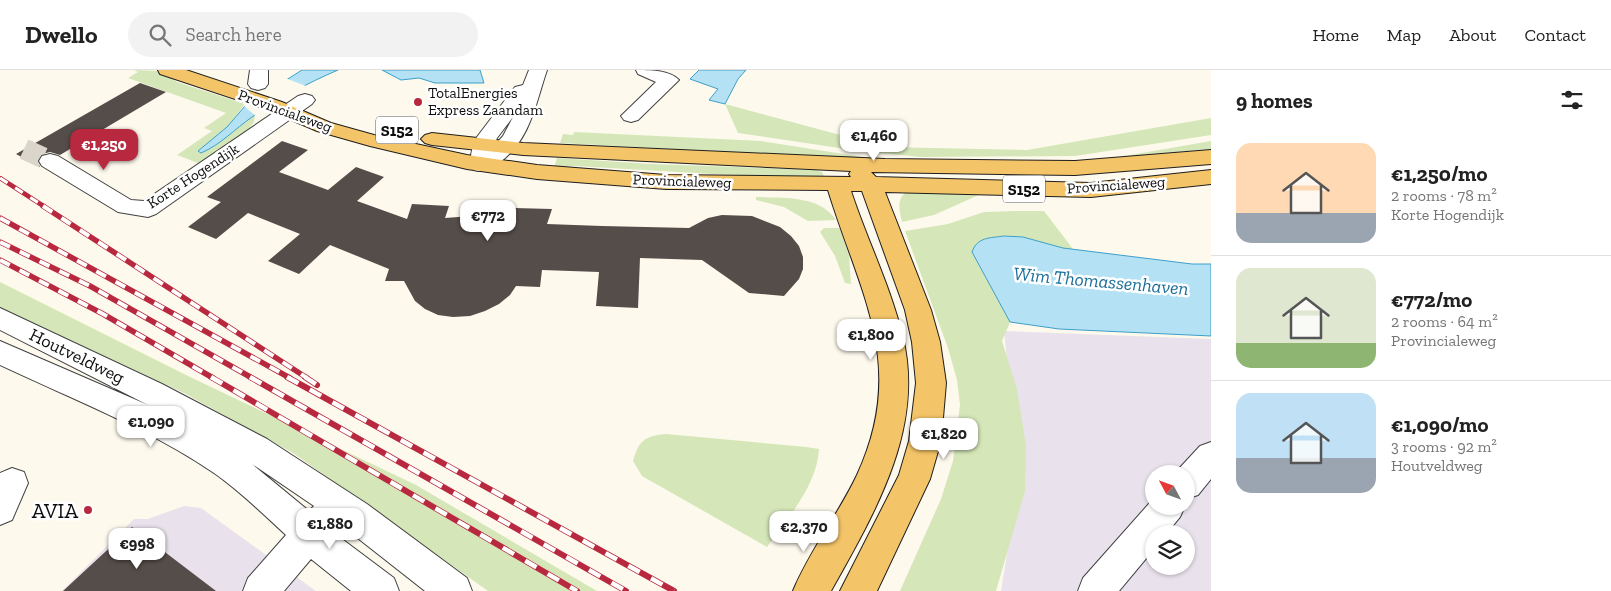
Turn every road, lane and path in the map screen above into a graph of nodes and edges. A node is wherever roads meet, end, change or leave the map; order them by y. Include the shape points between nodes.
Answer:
1 (167, 70) edge
2 (222, 70) edge
3 (659, 72) edge
4 (535, 77) edge
5 (275, 94) edge
6 (631, 116) dead end
7 (505, 148) junction
8 (483, 155) junction
9 (1211, 157) edge
10 (50, 161) tunnel mouth
11 (853, 178) junction
12 (1211, 178) edge
13 (0, 318) edge
14 (0, 352) edge
15 (1211, 456) edge
16 (1195, 474) edge
17 (338, 504) junction
18 (1160, 515) edge
19 (310, 535) junction
20 (866, 576) edge
21 (261, 591) edge
22 (381, 591) edge
23 (454, 591) edge
24 (811, 591) edge
25 (1096, 591) edge

1 - 5 main road, Provincialeweg / S152
2 - 5 main road, Provincialeweg / S152
3 - 6 street via 669,80
4 - 7 street via 527,108
4 - 8 street via 519,94
5 - 8 main road, Provincialeweg / S152 via 324,127 436,156
5 - 10 street, Korte Hogendijk via 148,209 126,207
7 - 8 street
7 - 11 main road, Provincialeweg / S152
8 - 11 main road, Provincialeweg / S152 via 536,172 666,182
9 - 11 main road, Provincialeweg / S152 via 1085,168
11 - 12 main road, Provincialeweg / S152 via 1091,190
11 - 20 main road via 918,310 931,383 925,441 914,479
11 - 24 main road via 850,224 884,318 893,361 893,409 870,479
13 - 17 street, Houtveldweg via 247,444
14 - 19 street, Houtveldweg via 184,438 233,469
15 - 16 street
17 - 19 street
17 - 23 street, Houtveldweg
18 - 25 street
19 - 21 street
19 - 22 street, Houtveldweg

